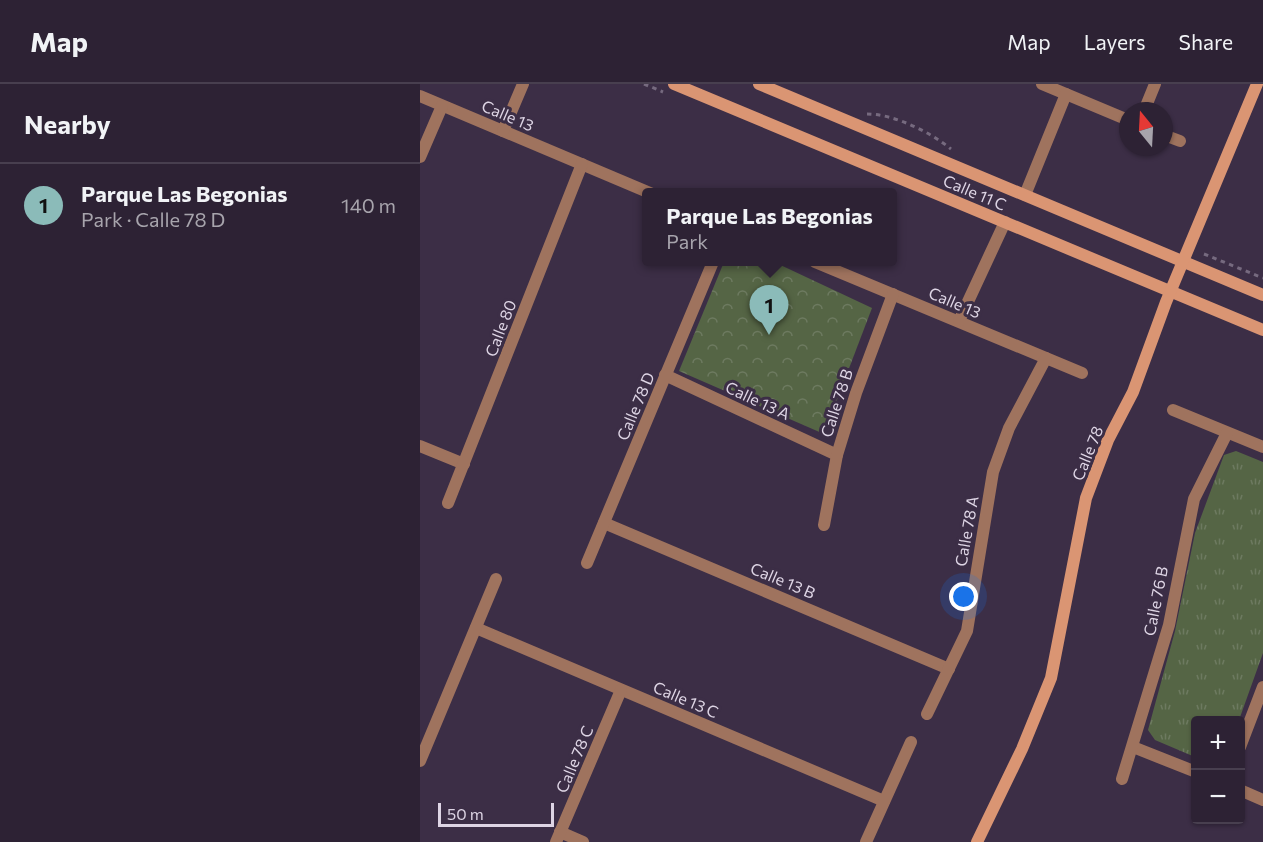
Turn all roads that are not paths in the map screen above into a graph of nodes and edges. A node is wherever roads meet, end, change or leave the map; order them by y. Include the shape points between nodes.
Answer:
1 (523, 84) edge
2 (674, 84) edge
3 (759, 84) edge
4 (1042, 84) edge
5 (1155, 84) edge
6 (1257, 84) edge
7 (1066, 94) junction
8 (420, 96) edge
9 (1148, 102) edge
10 (442, 106) junction
11 (1119, 116) edge
12 (503, 131) junction
13 (1173, 138) edge
14 (1180, 141) dead end
15 (420, 157) edge
16 (582, 164) junction
17 (642, 189) edge
18 (1025, 195) junction
19 (1005, 222) junction
20 (1183, 262) junction
21 (711, 266) edge
22 (827, 266) edge
23 (1170, 291) junction
24 (893, 294) junction
25 (1263, 295) edge
26 (959, 321) junction
27 (1263, 330) edge
28 (1046, 358) junction
29 (1082, 373) dead end
30 (665, 375) junction
31 (1173, 410) dead end
32 (1227, 432) junction
33 (420, 446) edge
34 (1263, 447) edge
35 (837, 455) junction
36 (464, 464) junction
37 (448, 503) dead end
38 (604, 522) junction
39 (824, 525) dead end
40 (587, 563) dead end
41 (496, 579) dead end
42 (476, 628) junction
43 (949, 669) junction
44 (1263, 687) edge
45 (621, 690) junction
46 (927, 714) dead end
47 (1245, 734) edge
48 (910, 742) dead end
49 (1133, 747) junction
50 (420, 761) edge
51 (1191, 770) edge
52 (1122, 779) dead end
53 (1245, 792) edge
54 (1263, 800) edge
55 (884, 801) junction
56 (558, 837) edge
57 (584, 842) edge
58 (866, 842) edge
59 (977, 842) edge

1 - 12 street
2 - 19 main road, Calle 11 C
3 - 18 main road, Calle 11 C
4 - 7 street
5 - 9 street
6 - 20 main road, Calle 78
7 - 11 street
7 - 18 street
8 - 10 street, Calle 13
10 - 12 street, Calle 13
10 - 15 street
12 - 16 street, Calle 13
13 - 14 street
16 - 17 street, Calle 13
16 - 36 street, Calle 80
18 - 20 main road, Calle 11 C
19 - 23 main road, Calle 11 C
19 - 26 street
20 - 23 main road, Calle 78
20 - 25 main road, Calle 11 C
21 - 30 street, Calle 78 D
22 - 24 street, Calle 13
23 - 27 main road, Calle 11 C
23 - 59 main road, Calle 78 via 1086,498 1051,678
24 - 26 street, Calle 13
24 - 35 street, Calle 78 B
26 - 28 street, Calle 13
28 - 29 street, Calle 13
28 - 43 street, Calle 78 A via 1009,428 993,472 967,631
30 - 35 street, Calle 13 A
30 - 38 street, Calle 78 D
31 - 32 street
32 - 34 street
32 - 49 street, Calle 76 B via 1194,499 1168,625
33 - 36 street
35 - 39 street, Calle 78 B
36 - 37 street, Calle 80
38 - 40 street, Calle 78 D
38 - 43 street, Calle 13 B
41 - 42 street
42 - 45 street, Calle 13 C
42 - 50 street
43 - 46 street, Calle 78 A
44 - 47 street
45 - 55 street, Calle 13 C
45 - 56 street, Calle 78 C
48 - 55 street
49 - 51 street
49 - 52 street, Calle 76 B
53 - 54 street
55 - 58 street
56 - 57 street

